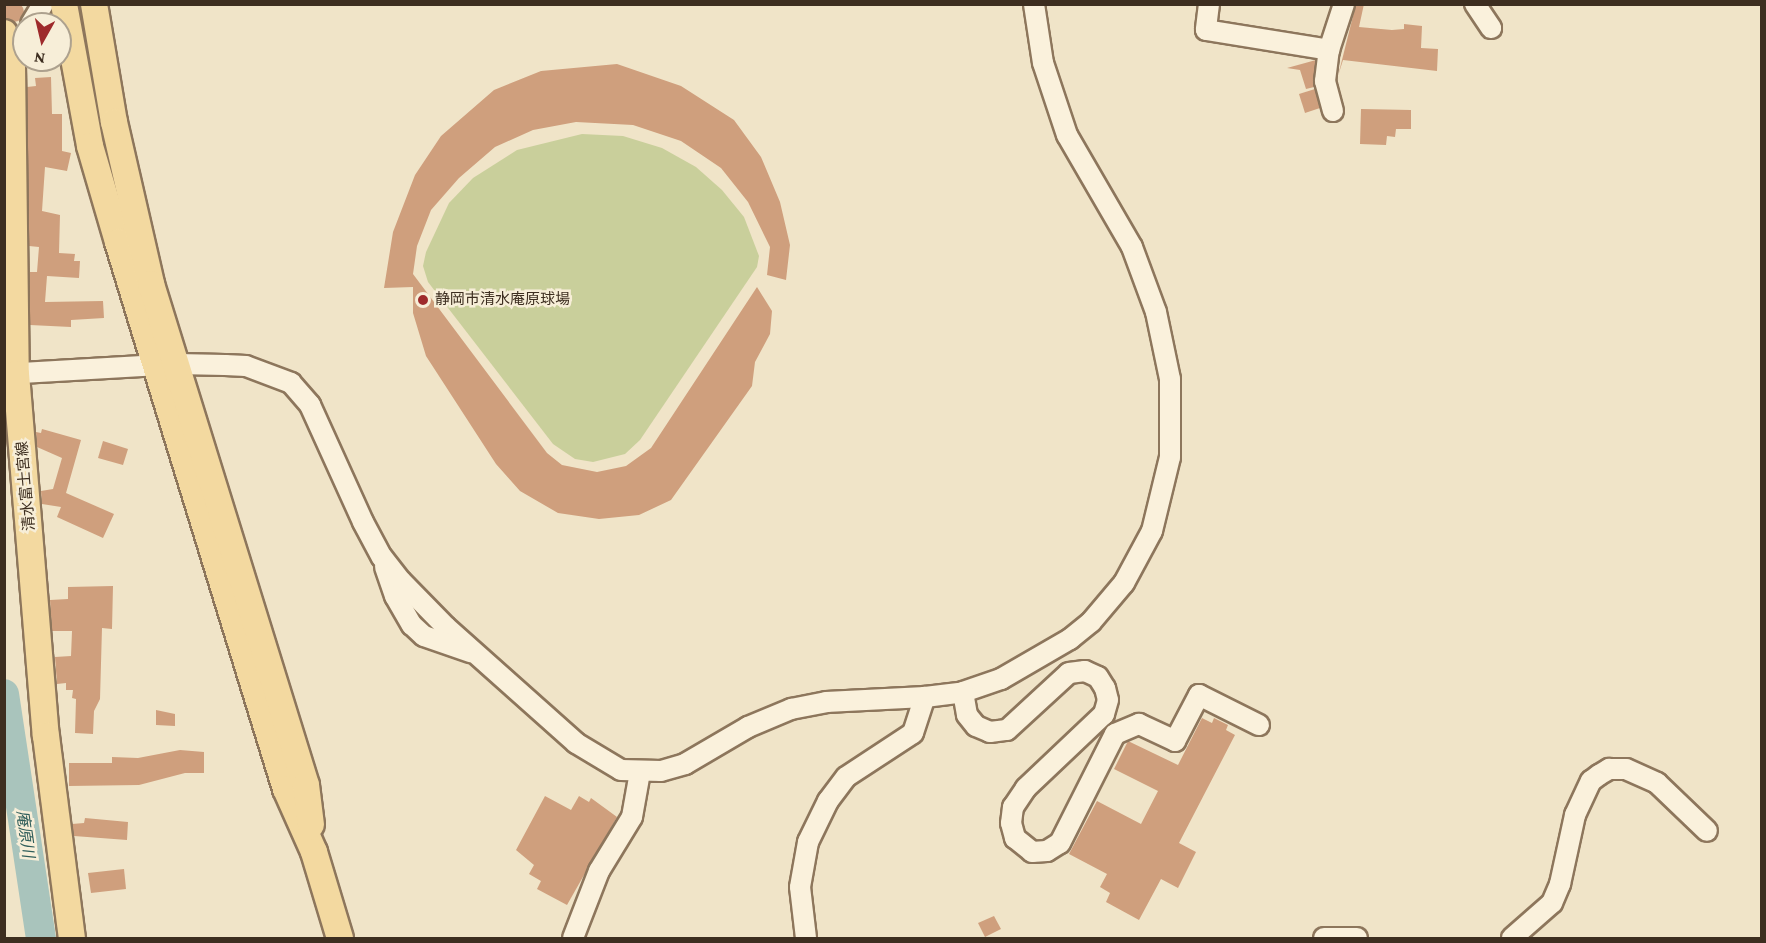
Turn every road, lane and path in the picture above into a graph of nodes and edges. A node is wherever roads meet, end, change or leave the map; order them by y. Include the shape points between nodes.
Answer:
1 (64, 4) edge
2 (94, 4) edge
3 (1034, 4) edge
4 (1209, 4) edge
5 (1344, 4) edge
6 (1475, 4) edge
7 (1491, 28) dead end
8 (1329, 50) junction
9 (13, 72) edge
10 (1334, 111) dead end
11 (166, 364) junction
12 (10, 374) edge
13 (963, 692) junction
14 (925, 697) junction
15 (1259, 725) dead end
16 (640, 772) junction
17 (1707, 831) dead end
18 (72, 939) edge
19 (340, 939) edge
20 (573, 939) edge
21 (806, 939) edge
22 (1324, 939) edge
23 (1357, 939) edge
24 (1512, 939) edge

1 - 11 main road via 90,146
2 - 11 main road
3 - 13 street via 1043,63 1067,135 1132,248 1156,312 1170,379 1170,457 1152,531 1137,563 1108,604 1049,654 1001,679
4 - 8 street via 1206,30
5 - 8 street
6 - 7 street
8 - 10 street via 1325,81
9 - 12 main road, 清水富士宮線
11 - 12 street
11 - 16 street via 246,366 291,383 310,405 349,495 382,557 417,599 598,759 621,770
11 - 19 main road via 306,785 314,852
12 - 18 main road, 清水富士宮線 via 46,736
13 - 14 street
13 - 15 street via 967,715 976,726 990,732 1007,730 1069,673 1085,671 1098,677 1105,688 1108,700 1104,714 1026,788 1013,807 1011,823 1015,838 1032,852 1047,851 1060,843 1115,734 1139,724 1175,741 1199,695
14 - 16 street via 826,702 791,708 748,727 685,764
14 - 21 street via 913,734 846,777 828,801 808,842 800,888
16 - 20 street via 632,817 599,871
17 - 24 street via 1657,783 1626,769 1599,775 1591,781 1575,815 1552,903
22 - 23 street

